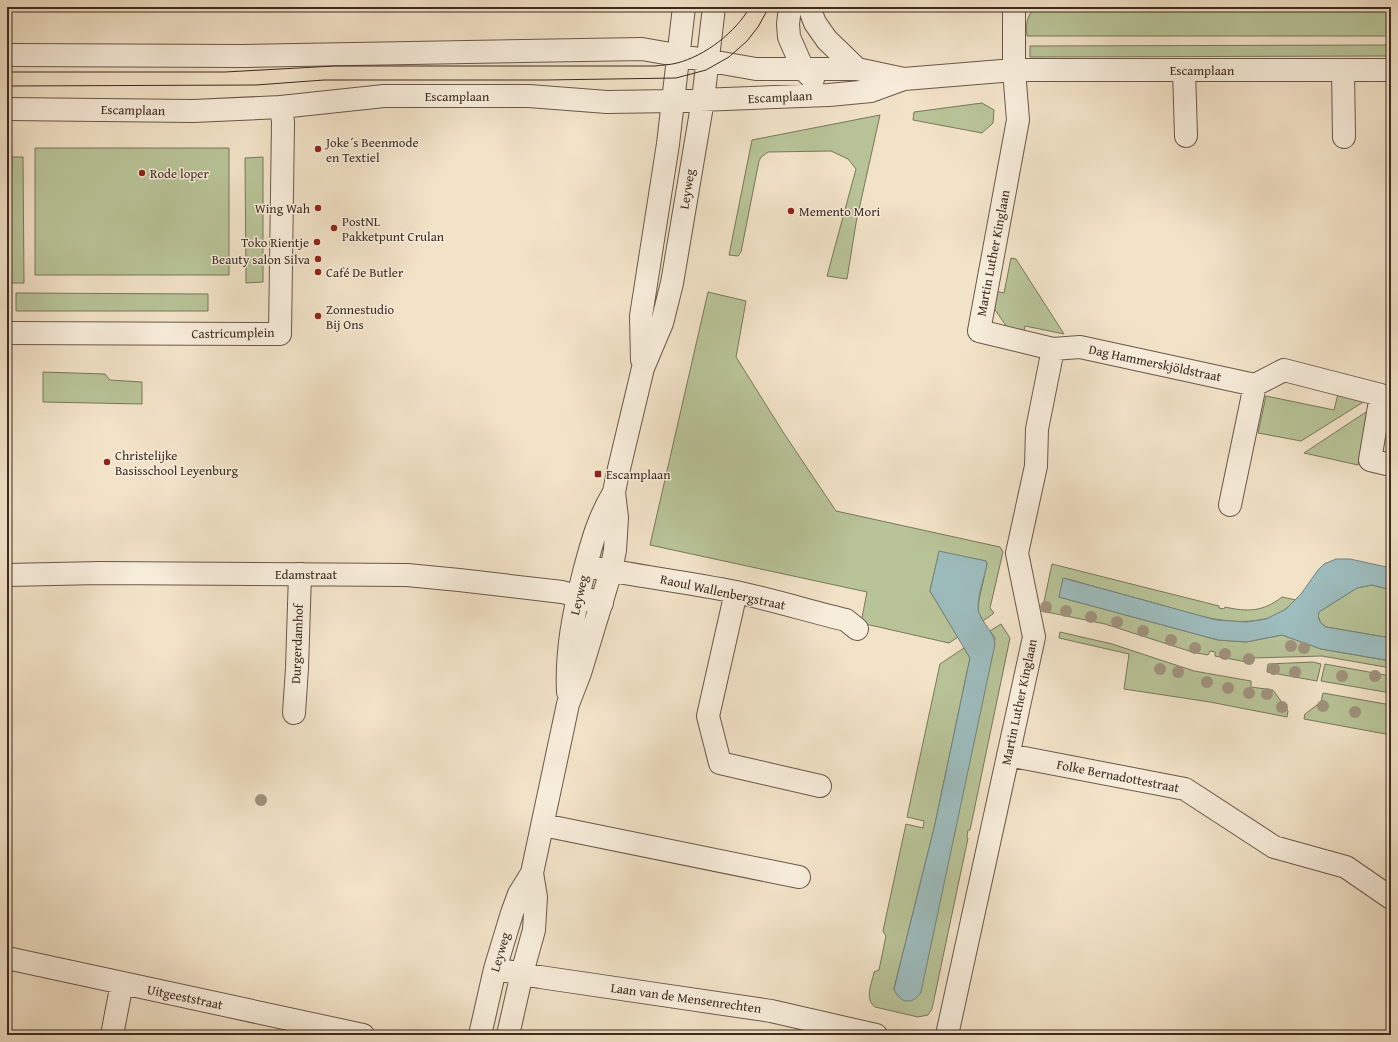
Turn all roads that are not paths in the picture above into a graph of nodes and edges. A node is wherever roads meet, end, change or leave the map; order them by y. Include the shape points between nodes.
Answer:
1 (684, 7) edge
2 (714, 7) edge
3 (790, 7) edge
4 (809, 7) edge
5 (1014, 7) edge
6 (7, 55) edge
7 (678, 55) junction
8 (707, 61) junction
9 (802, 69) junction
10 (857, 69) junction
11 (1184, 70) junction
12 (1343, 70) junction
13 (1391, 70) edge
14 (1019, 71) junction
15 (904, 79) junction
16 (829, 94) junction
17 (703, 100) junction
18 (674, 101) junction
19 (281, 107) junction
20 (7, 109) edge
21 (1186, 136) dead end
22 (1344, 137) dead end
23 (7, 333) edge
24 (1053, 349) junction
25 (643, 368) junction
26 (1255, 385) junction
27 (1386, 392) edge
28 (1391, 465) edge
29 (614, 492) junction
30 (1230, 505) dead end
31 (586, 566) junction
32 (611, 571) junction
33 (300, 574) junction
34 (7, 576) edge
35 (736, 592) junction
36 (578, 595) junction
37 (602, 602) junction
38 (857, 629) dead end
39 (568, 704) junction
40 (294, 713) dead end
41 (1008, 755) junction
42 (820, 786) dead end
43 (543, 825) junction
44 (532, 873) junction
45 (800, 877) dead end
46 (1391, 898) edge
47 (7, 958) edge
48 (495, 969) junction
49 (522, 973) junction
50 (122, 983) junction
51 (112, 1035) edge
52 (363, 1035) edge
53 (480, 1035) edge
54 (508, 1035) edge
55 (876, 1035) edge
56 (947, 1035) edge

1 - 7 street, Leyweg
2 - 8 street, Leyweg
3 - 9 street via 789,37
4 - 10 street via 815,23 827,40
5 - 14 street
6 - 7 street, Escamplaan via 244,56 642,49
7 - 8 street, Escamplaan
7 - 18 street, Leyweg
8 - 9 street, Escamplaan via 756,69
8 - 17 street, Leyweg
9 - 10 street, Escamplaan
9 - 16 street
10 - 15 street, Escamplaan
11 - 12 street, Escamplaan
11 - 14 street, Escamplaan
11 - 21 street
12 - 13 street, Escamplaan
12 - 22 street
14 - 15 street, Escamplaan
14 - 24 street, Martin Luther Kinglaan via 1018,120 979,332
15 - 16 street, Escamplaan via 871,91
16 - 17 street, Escamplaan
17 - 18 street, Escamplaan
17 - 25 street, Leyweg via 672,283 662,323
18 - 19 street, Escamplaan via 607,102 529,96 384,96
18 - 25 street, Leyweg via 641,316
19 - 20 street, Escamplaan via 193,111
19 - 23 street, Castricumplein via 283,122 280,334
24 - 26 street, Dag Hammerskjöldstraat via 1080,347
24 - 41 street, Martin Luther Kinglaan via 1036,429 1036,466 1017,553 1034,637
25 - 29 street, Leyweg
26 - 27 street via 1284,370
26 - 30 street
27 - 28 street via 1370,460
29 - 31 street, Leyweg via 597,527
29 - 32 street, Leyweg via 617,518
31 - 32 street, Raoul Wallenbergstraat
31 - 36 street, Leyweg
32 - 35 street, Raoul Wallenbergstraat
32 - 37 street, Leyweg
33 - 34 street, Edamstraat via 100,573
33 - 36 street, Edamstraat via 407,575
33 - 40 street, Durgerdamhof
35 - 38 street, Raoul Wallenbergstraat via 846,620
35 - 42 street via 708,716 720,763
36 - 37 street, Edamstraat
36 - 39 street, Leyweg via 568,648
37 - 39 street, Leyweg
39 - 43 street, Leyweg
41 - 46 street, Folke Bernadottestraat via 1185,789 1274,847 1346,867
41 - 56 street, Martin Luther Kinglaan
43 - 44 street, Leyweg
43 - 45 street
44 - 48 street, Leyweg via 519,894
44 - 49 street, Leyweg via 536,897 534,930
47 - 50 street, Uitgeeststraat
48 - 49 street, Laan van de Mensenrechten
48 - 53 street, Leyweg
49 - 54 street, Leyweg
49 - 55 street, Laan van de Mensenrechten via 771,1011
50 - 51 street
50 - 52 street, Uitgeeststraat

